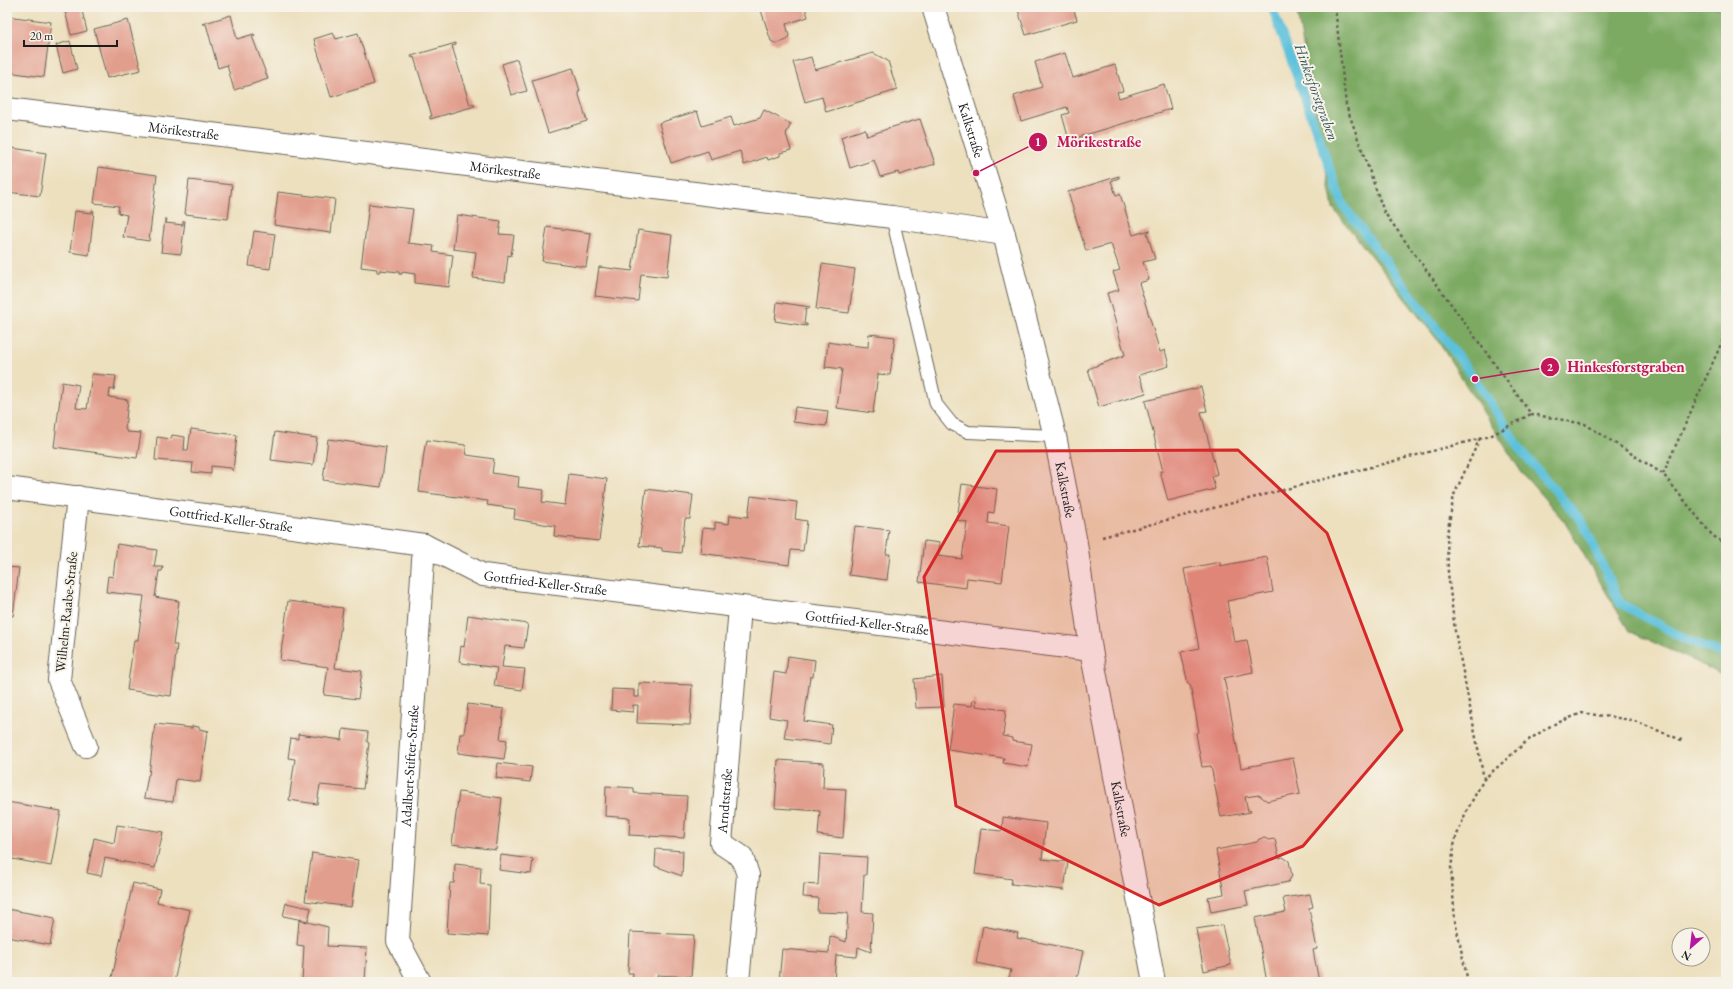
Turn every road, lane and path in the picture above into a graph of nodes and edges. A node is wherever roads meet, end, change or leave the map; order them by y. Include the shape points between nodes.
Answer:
1 (933, 7) edge
2 (1335, 7) edge
3 (7, 109) edge
4 (892, 217) junction
5 (1004, 234) junction
6 (1726, 333) edge
7 (1531, 414) junction
8 (1055, 436) junction
9 (1480, 437) junction
10 (1663, 474) junction
11 (7, 488) edge
12 (78, 497) junction
13 (1076, 543) junction
14 (424, 545) junction
15 (1726, 545) edge
16 (740, 607) junction
17 (1091, 650) junction
18 (1684, 741) dead end
19 (86, 746) dead end
20 (1484, 779) junction
21 (420, 982) edge
22 (738, 982) edge
23 (1154, 982) edge
24 (1468, 982) edge

1 - 5 street, Kalkstraße
2 - 7 path via 1346,105 1384,212
3 - 4 street, Mörikestraße
4 - 5 street, Mörikestraße
4 - 8 lane via 936,404 952,424 968,432
5 - 8 street, Kalkstraße
6 - 10 path
7 - 9 path via 1490,436
7 - 10 path via 1585,424
8 - 13 street, Kalkstraße
9 - 13 path
9 - 20 path via 1454,495 1447,534 1448,573 1455,631
10 - 15 path via 1712,535
11 - 12 street, Gottfried-Keller-Straße
12 - 14 street, Gottfried-Keller-Straße
12 - 19 street, Wilhelm-Raabe-Straße via 59,680
13 - 17 street, Kalkstraße
14 - 16 street, Gottfried-Keller-Straße via 483,576
14 - 21 street, Adalbert-Stifter-Straße via 398,941
16 - 17 street, Gottfried-Keller-Straße
16 - 22 street, Arndtstraße via 721,843 742,857 748,875
17 - 23 street, Kalkstraße
18 - 20 path via 1632,720 1582,712 1552,725 1527,741
20 - 24 path via 1466,812 1455,840 1451,868 1455,921

